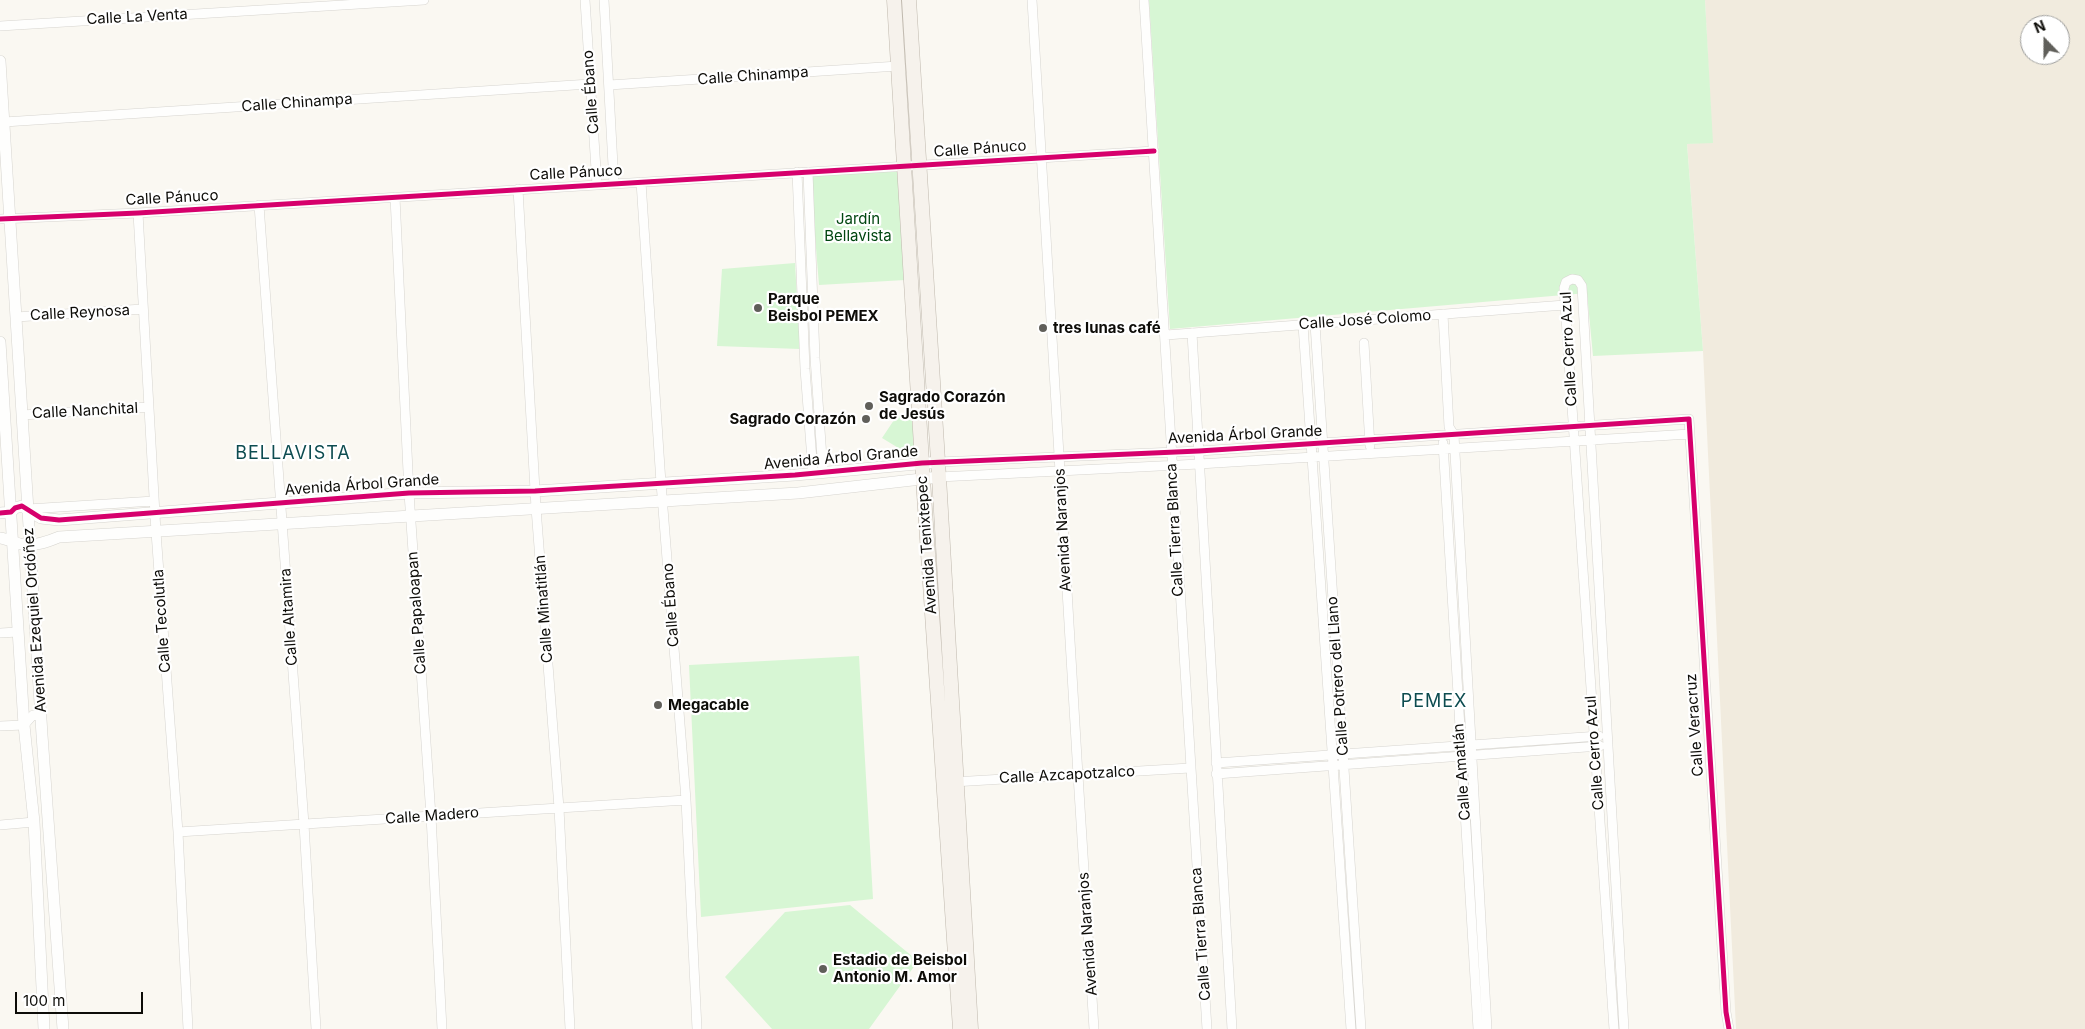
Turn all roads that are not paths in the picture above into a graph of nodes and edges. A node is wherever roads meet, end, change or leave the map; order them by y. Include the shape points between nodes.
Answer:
1 (424, 0) edge
2 (585, 0) edge
3 (604, 0) edge
4 (894, 0) edge
5 (909, 0) edge
6 (1032, 0) edge
7 (1144, 0) edge
8 (0, 26) edge
9 (0, 61) edge
10 (898, 66) junction
11 (590, 84) junction
12 (609, 85) junction
13 (4, 122) junction
14 (1154, 150) junction
15 (1042, 157) junction
16 (919, 165) junction
17 (904, 166) junction
18 (797, 172) junction
19 (808, 172) junction
20 (641, 182) junction
21 (614, 184) junction
22 (597, 185) junction
23 (518, 190) junction
24 (395, 197) junction
25 (259, 205) junction
26 (138, 212) junction
27 (5, 219) edge
28 (1565, 304) junction
29 (143, 309) junction
30 (1443, 314) junction
31 (16, 317) junction
32 (1315, 324) junction
33 (1303, 325) junction
34 (1192, 333) junction
35 (1166, 335) junction
36 (0, 342) edge
37 (1364, 343) dead end
38 (1586, 370) junction
39 (1570, 371) junction
40 (1319, 386) junction
41 (1307, 387) junction
42 (1587, 391) junction
43 (1571, 392) junction
44 (149, 407) junction
45 (22, 415) junction
46 (2, 416) edge
47 (1689, 419) joint
48 (1590, 426) junction
49 (1449, 427) junction
50 (1573, 427) junction
51 (1690, 434) junction
52 (1454, 435) junction
53 (1444, 436) junction
54 (1370, 440) junction
55 (1590, 440) junction
56 (1574, 441) junction
57 (1323, 443) junction
58 (1311, 444) junction
59 (1443, 448) junction
60 (1454, 448) junction
61 (1199, 451) junction
62 (1171, 452) junction
63 (1371, 454) junction
64 (1059, 457) junction
65 (1312, 457) junction
66 (1324, 457) junction
67 (938, 462) junction
68 (922, 463) junction
69 (1199, 464) junction
70 (1171, 466) junction
71 (1060, 471) junction
72 (818, 473) junction
73 (940, 477) junction
74 (923, 479) junction
75 (661, 483) junction
76 (535, 491) junction
77 (409, 493) junction
78 (662, 500) junction
79 (281, 503) junction
80 (154, 507) junction
81 (536, 508) junction
82 (28, 509) junction
83 (5, 512) edge
84 (410, 515) junction
85 (282, 525) junction
86 (156, 532) junction
87 (0, 538) edge
88 (12, 541) junction
89 (30, 544) junction
90 (1599, 591) junction
91 (1585, 592) junction
92 (948, 626) junction
93 (933, 627) junction
94 (18, 632) junction
95 (0, 633) edge
96 (41, 716) junction
97 (24, 725) junction
98 (0, 726) edge
99 (42, 736) junction
100 (1594, 736) junction
101 (1607, 736) junction
102 (1465, 745) junction
103 (1608, 746) junction
104 (1595, 747) junction
105 (1332, 754) junction
106 (1343, 754) junction
107 (1466, 756) junction
108 (1216, 763) junction
109 (1344, 765) junction
110 (1333, 766) junction
111 (1190, 768) junction
112 (1216, 774) junction
113 (1078, 775) junction
114 (950, 782) junction
115 (686, 800) junction
116 (559, 808) junction
117 (430, 816) junction
118 (34, 822) junction
119 (0, 824) edge
120 (304, 824) junction
121 (178, 832) junction
122 (1605, 894) junction
123 (1616, 894) junction
124 (959, 932) junction
125 (44, 1029) edge
126 (63, 1029) edge
127 (188, 1029) edge
128 (316, 1029) edge
129 (442, 1029) edge
130 (570, 1029) edge
131 (697, 1029) edge
132 (960, 1029) edge
133 (970, 1029) edge
134 (1094, 1029) edge
135 (1207, 1029) edge
136 (1232, 1029) edge
137 (1351, 1029) edge
138 (1361, 1029) edge
139 (1478, 1029) edge
140 (1487, 1029) edge
141 (1614, 1029) edge
142 (1624, 1029) edge
143 (1729, 1029) edge

1 - 8 street, Calle La Venta
2 - 11 street, Calle Ébano
3 - 12 street, Calle Ébano
4 - 10 main road, Avenida Tenixtepec
5 - 16 main road, Avenida Tenixtepec
6 - 15 street, Avenida Naranjos
7 - 14 street, Calle Tierra Blanca
9 - 13 street, Avenida Ezequiel Ordóñez
10 - 12 street, Calle Chinampa
10 - 17 main road, Avenida Tenixtepec
11 - 13 street, Calle Chinampa
11 - 22 street, Calle Ébano
12 - 21 street, Calle Ébano
13 - 27 street, Avenida Ezequiel Ordóñez
14 - 15 street, Calle Pánuco
14 - 35 street, Calle Tierra Blanca
15 - 16 street, Calle Pánuco
15 - 64 street, Avenida Naranjos
16 - 17 street, Calle Pánuco
16 - 67 main road, Avenida Tenixtepec
17 - 19 street, Calle Pánuco
17 - 68 main road, Avenida Tenixtepec
18 - 19 street, Calle Pánuco
18 - 20 street, Calle Pánuco
18 - 72 street via 805,369
19 - 72 street
20 - 21 street, Calle Pánuco
20 - 75 street, Calle Ébano
21 - 22 street, Calle Pánuco
22 - 23 street, Calle Pánuco
23 - 24 street, Calle Pánuco
23 - 76 street, Calle Minatitlán
24 - 25 street, Calle Pánuco
24 - 77 street, Calle Papaloapan
25 - 26 street, Calle Pánuco
25 - 79 street, Calle Altamira
26 - 27 street, Calle Pánuco
26 - 29 street, Calle Tecolutla
27 - 31 street, Avenida Ezequiel Ordóñez
28 - 30 street, Calle José Colomo
28 - 38 street, Calle Cerro Azul via 1566,282 1578,280 1582,286
28 - 39 street, Calle Cerro Azul
29 - 31 street, Calle Reynosa
29 - 44 street, Calle Tecolutla
30 - 32 street, Calle José Colomo
30 - 49 street
31 - 45 street, Avenida Ezequiel Ordóñez
32 - 33 street, Calle José Colomo
32 - 40 street, Calle Potrero del Llano
33 - 34 street, Calle José Colomo
33 - 41 street, Calle Potrero del Llano
34 - 35 street, Calle José Colomo
34 - 61 street
35 - 62 street, Calle Tierra Blanca
36 - 46 street, Avenida Ezequiel Ordóñez
37 - 54 street
38 - 39 street
38 - 42 street, Calle Cerro Azul
39 - 43 street, Calle Cerro Azul
40 - 41 street
40 - 57 street, Calle Potrero del Llano
41 - 58 street, Calle Potrero del Llano
42 - 43 street
42 - 48 street, Calle Cerro Azul
43 - 50 street, Calle Cerro Azul
44 - 45 street, Calle Nanchital
44 - 80 street, Calle Tecolutla
45 - 82 street, Avenida Ezequiel Ordóñez
46 - 83 street, Avenida Ezequiel Ordóñez
47 - 48 street, Avenida Árbol Grande
47 - 51 street, Calle Veracruz
48 - 50 street, Avenida Árbol Grande
48 - 55 street, Calle Cerro Azul
49 - 52 street
49 - 53 street, Calle Amatlán
50 - 52 street, Avenida Árbol Grande
50 - 56 street, Calle Cerro Azul
51 - 55 street, Avenida Árbol Grande
51 - 143 street, Calle Veracruz
52 - 53 street, Avenida Árbol Grande
52 - 60 street, Calle Amatlán
53 - 54 street, Avenida Árbol Grande
53 - 59 street, Calle Amatlán
54 - 57 street, Avenida Árbol Grande
54 - 63 street
55 - 56 street, Avenida Árbol Grande
55 - 90 street, Calle Cerro Azul
56 - 60 street, Avenida Árbol Grande
56 - 91 street, Calle Cerro Azul
57 - 58 street, Avenida Árbol Grande
57 - 66 street, Calle Potrero del Llano
58 - 61 street, Avenida Árbol Grande
58 - 65 street, Calle Potrero del Llano
59 - 60 street, Avenida Árbol Grande
59 - 63 street, Avenida Árbol Grande
59 - 102 street, Calle Amatlán
60 - 102 street, Calle Amatlán
61 - 62 street, Avenida Árbol Grande
61 - 69 street
62 - 64 street, Avenida Árbol Grande
62 - 70 street, Calle Tierra Blanca
63 - 66 street, Avenida Árbol Grande
64 - 67 street, Avenida Árbol Grande
64 - 71 street, Avenida Naranjos
65 - 66 street, Avenida Árbol Grande
65 - 69 street, Avenida Árbol Grande
65 - 105 street, Calle Potrero del Llano
66 - 106 street, Calle Potrero del Llano
67 - 68 street, Avenida Árbol Grande
67 - 73 main road, Avenida Tenixtepec
68 - 72 street, Avenida Árbol Grande
68 - 74 main road, Avenida Tenixtepec
69 - 70 street, Avenida Árbol Grande
69 - 108 street
70 - 71 street, Avenida Árbol Grande
70 - 111 street, Calle Tierra Blanca
71 - 73 street, Avenida Árbol Grande
71 - 113 street, Avenida Naranjos
72 - 75 street, Avenida Árbol Grande
73 - 74 street, Avenida Árbol Grande
73 - 92 main road, Avenida Tenixtepec
74 - 78 street, Avenida Árbol Grande via 797,493
74 - 93 main road, Avenida Tenixtepec
75 - 76 street, Avenida Árbol Grande
75 - 78 street, Calle Ébano
76 - 77 street, Avenida Árbol Grande
76 - 81 street, Calle Minatitlán
77 - 79 street, Avenida Árbol Grande
77 - 84 street, Calle Papaloapan
78 - 81 street, Avenida Árbol Grande
78 - 115 street, Calle Ébano
79 - 80 street, Avenida Árbol Grande
79 - 85 street, Calle Altamira
80 - 82 street, Avenida Árbol Grande via 50,520
80 - 86 street, Calle Tecolutla
81 - 84 street, Avenida Árbol Grande
81 - 116 street, Calle Minatitlán
82 - 83 street via 22,506
82 - 89 street, Avenida Ezequiel Ordóñez
83 - 88 street, Avenida Ezequiel Ordóñez
84 - 85 street, Avenida Árbol Grande
84 - 117 street, Calle Papaloapan
85 - 86 street, Avenida Árbol Grande
85 - 120 street, Calle Altamira
86 - 89 street, Avenida Árbol Grande via 59,536
86 - 121 street, Calle Tecolutla
87 - 88 street, Avenida Árbol Grande
88 - 89 street, Avenida Árbol Grande
88 - 94 street, Avenida Ezequiel Ordóñez
89 - 96 street, Avenida Ezequiel Ordóñez
90 - 91 street
90 - 101 street, Calle Cerro Azul
91 - 100 street, Calle Cerro Azul
92 - 93 main road
92 - 114 main road, Avenida Tenixtepec
93 - 114 main road, Avenida Tenixtepec
94 - 95 street
94 - 97 street, Avenida Ezequiel Ordóñez
96 - 97 street via 32,715
96 - 99 street, Avenida Ezequiel Ordóñez
97 - 98 street
97 - 99 street via 32,737
97 - 118 street, Avenida Ezequiel Ordóñez
99 - 126 street, Avenida Ezequiel Ordóñez
100 - 101 street
100 - 102 street
100 - 104 street, Calle Cerro Azul
101 - 103 street, Calle Cerro Azul
102 - 106 street
102 - 107 street, Calle Amatlán
103 - 104 street
103 - 123 street, Calle Cerro Azul
104 - 107 street
104 - 122 street, Calle Cerro Azul
105 - 106 street
105 - 108 street
105 - 110 street, Calle Potrero del Llano
106 - 109 street, Calle Potrero del Llano
107 - 109 street
107 - 139 street, Calle Amatlán
107 - 140 street, Calle Amatlán
108 - 112 street
109 - 110 street
109 - 138 street, Calle Potrero del Llano
110 - 112 street
110 - 137 street, Calle Potrero del Llano
111 - 113 street, Calle Azcapotzalco
111 - 135 street, Calle Tierra Blanca
112 - 136 street
113 - 114 street, Calle Azcapotzalco
113 - 134 street, Avenida Naranjos
114 - 124 main road, Avenida Tenixtepec
115 - 116 street, Calle Madero
115 - 131 street, Calle Ébano
116 - 117 street, Calle Madero
116 - 130 street, Calle Minatitlán
117 - 120 street, Calle Madero
117 - 129 street, Calle Papaloapan
118 - 119 street
118 - 125 street, Avenida Ezequiel Ordóñez
120 - 121 street, Calle Madero
120 - 128 street, Calle Altamira
121 - 127 street, Calle Tecolutla
122 - 123 street
122 - 141 street, Calle Cerro Azul
123 - 142 street, Calle Cerro Azul
124 - 132 main road, Avenida Tenixtepec
124 - 133 main road, Avenida Tenixtepec

